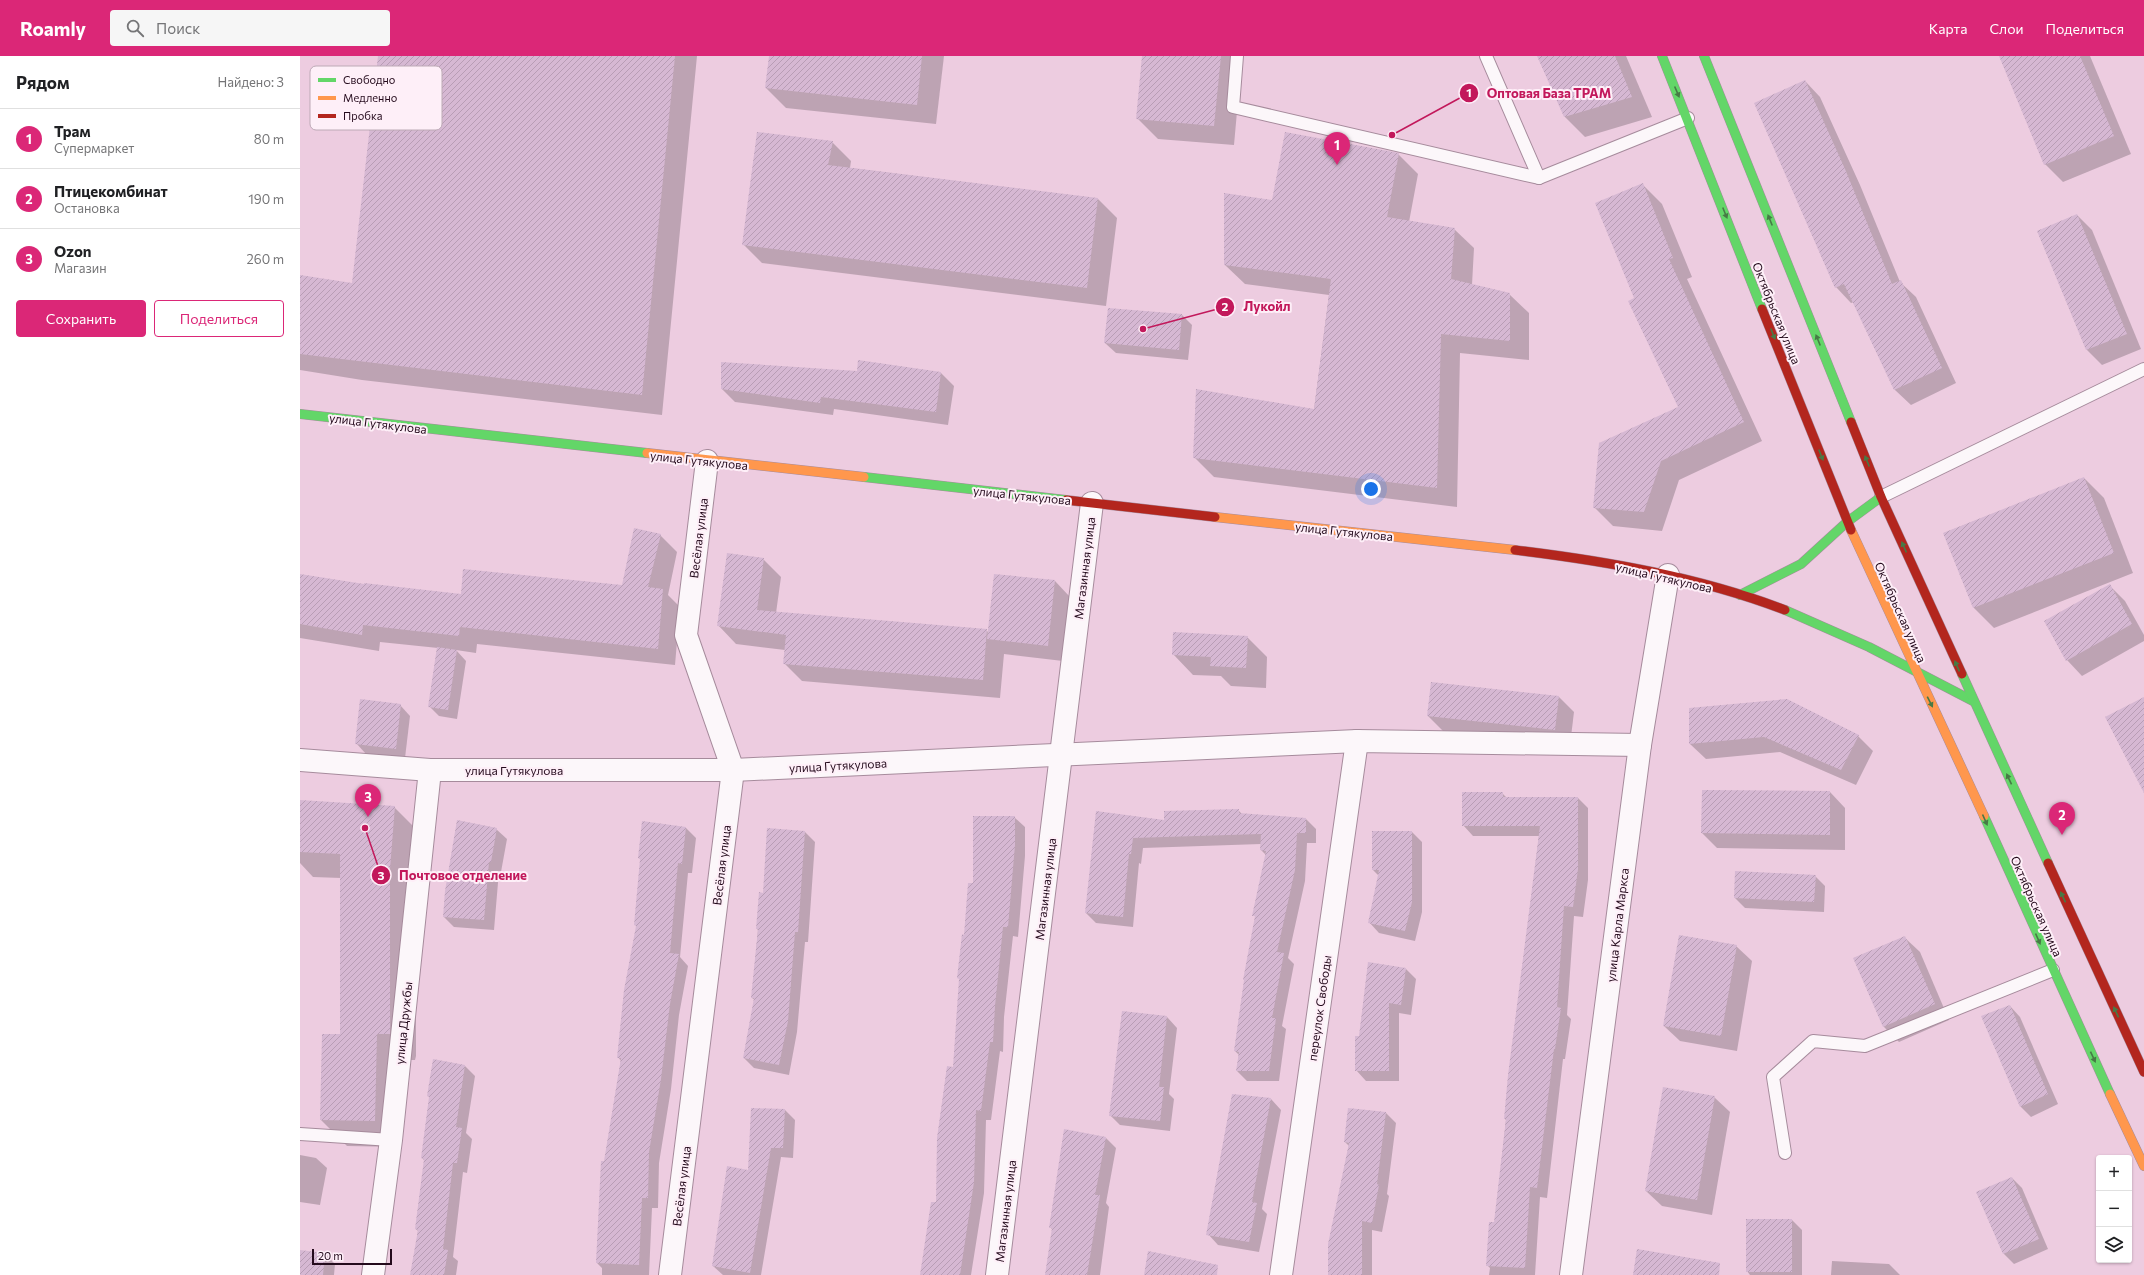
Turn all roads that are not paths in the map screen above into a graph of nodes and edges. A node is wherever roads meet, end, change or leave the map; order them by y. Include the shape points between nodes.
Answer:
1 (1237, 56) edge
2 (1486, 56) edge
3 (1662, 56) edge
4 (1704, 56) edge
5 (1688, 118) junction
6 (1539, 178) junction
7 (2144, 369) edge
8 (300, 414) edge
9 (707, 461) junction
10 (1881, 497) junction
11 (1092, 503) junction
12 (1847, 522) junction
13 (1668, 575) junction
14 (1740, 596) junction
15 (1913, 667) junction
16 (1973, 701) junction
17 (1357, 741) junction
18 (1640, 745) junction
19 (1062, 755) junction
20 (300, 760) edge
21 (430, 770) junction
22 (733, 770) junction
23 (2053, 970) junction
24 (2143, 1069) edge
25 (300, 1134) edge
26 (391, 1140) junction
27 (1785, 1153) dead end
28 (2144, 1166) edge
29 (373, 1275) edge
30 (670, 1275) edge
31 (997, 1275) edge
32 (1281, 1275) edge
33 (1571, 1275) edge

1 - 6 lane via 1233,107
2 - 6 lane
3 -> 5 main road, Октябрьская улица
10 -> 4 main road
5 - 6 lane
5 -> 12 main road, Октябрьская улица
7 - 10 lane
8 - 9 main road, улица Гутякулова
9 - 11 main road, улица Гутякулова
9 - 22 street, Весёлая улица via 686,635
10 - 12 main road
16 -> 10 main road
11 - 13 main road, улица Гутякулова via 1583,558
11 - 19 street, Магазинная улица
12 - 14 main road via 1801,564
12 - 15 main road, Октябрьская улица
13 - 14 main road, улица Гутякулова
13 - 18 street, улица Карла Маркса
14 - 15 main road, улица Гутякулова via 1805,618
15 - 16 main road, улица Гутякулова
15 -> 23 main road, Октябрьская улица via 1950,742
24 -> 16 main road
17 - 18 street, улица Гутякулова
17 - 19 street, улица Гутякулова
17 - 32 street, переулок Свободы
18 - 33 street, улица Карла Маркса
19 - 22 street, улица Гутякулова
19 - 31 street, Магазинная улица
20 - 21 street, улица Гутякулова
21 - 22 street, улица Гутякулова
21 - 26 street, улица Дружбы
22 - 30 street, Весёлая улица
23 - 27 lane via 1865,1046 1813,1041 1773,1077
23 -> 28 main road, Октябрьская улица
25 - 26 lane
26 - 29 street, улица Дружбы

